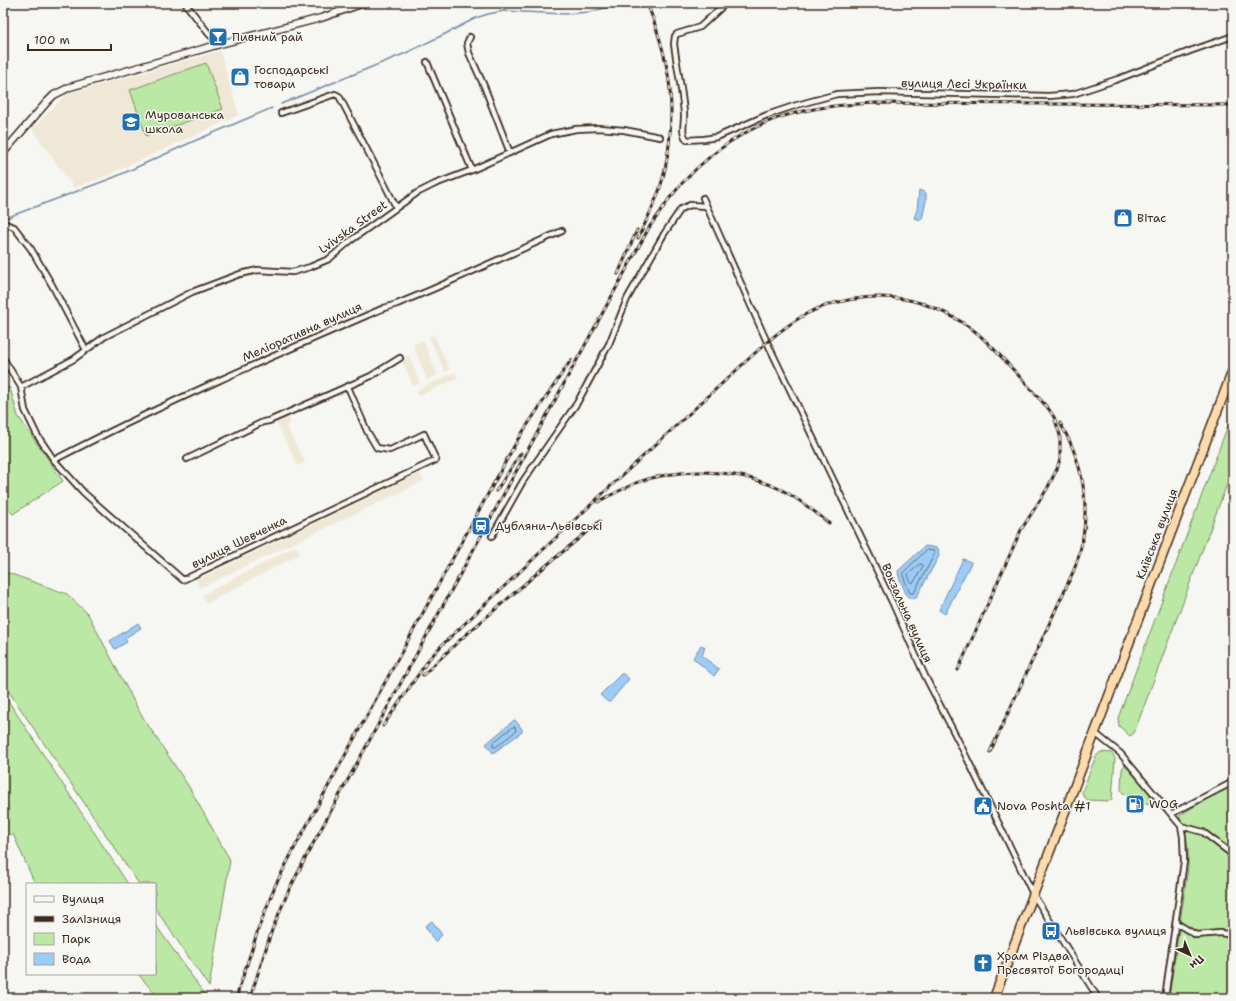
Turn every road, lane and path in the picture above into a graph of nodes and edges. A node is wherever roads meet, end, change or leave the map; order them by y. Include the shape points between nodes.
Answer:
1 (185, 3) edge
2 (364, 3) edge
3 (726, 3) edge
4 (1233, 36) edge
5 (470, 37) dead end
6 (220, 44) junction
7 (427, 62) dead end
8 (281, 113) dead end
9 (660, 137) dead end
10 (3, 153) edge
11 (510, 153) junction
12 (472, 170) junction
13 (703, 198) dead end
14 (706, 206) junction
15 (396, 207) junction
16 (5, 223) edge
17 (562, 231) dead end
18 (86, 350) junction
19 (3, 358) edge
20 (400, 358) dead end
21 (1233, 370) edge
22 (21, 387) junction
23 (348, 387) junction
24 (187, 459) dead end
25 (54, 460) junction
26 (492, 536) dead end
27 (1095, 733) junction
28 (1233, 782) edge
29 (1171, 814) junction
30 (1181, 826) junction
31 (1233, 855) edge
32 (1033, 894) junction
33 (1176, 923) junction
34 (1233, 936) edge
35 (994, 998) edge
36 (1098, 998) edge
37 (1165, 998) edge

1 - 6 street
2 - 6 street via 328,16
3 - 4 street, вулиця Лесі Українки via 700,26 675,36 684,114 683,131 687,140 717,137 767,115 837,94 1072,94
5 - 11 street via 467,43 469,53
6 - 10 street via 61,90 38,111
7 - 12 street
8 - 15 street via 335,94 339,96
9 - 11 street, Lvivska Street via 624,130 576,129 552,134
11 - 12 street, Lvivska Street
12 - 15 street, Lvivska Street via 423,190
13 - 14 street
14 - 26 street via 690,205 681,209 664,234 627,299 609,344 577,403 523,480
14 - 32 street, Вокзальна вулиця via 765,338 925,676
15 - 18 street, Lvivska Street via 328,259 293,272 258,270 222,280 192,292 110,334
16 - 18 street via 14,227 31,249
17 - 25 street, Меліоративна вулиця via 196,390
18 - 22 street, Lvivska Street
19 - 22 street, вулиця Шевченка
20 - 23 street
21 - 27 highway, Київська вулиця
22 - 25 street, вулиця Шевченка via 25,410 37,435
23 - 24 street via 264,422
23 - 25 street, вулиця Шевченка via 378,448 390,450 424,434 436,460 183,580 84,493
27 - 29 street via 1120,752
27 - 32 highway
28 - 29 street
29 - 30 street
30 - 31 street via 1203,832
30 - 33 street via 1184,861
32 - 35 highway
32 - 36 street, Вокзальна вулиця
33 - 34 street via 1196,935 1220,933
33 - 37 street

